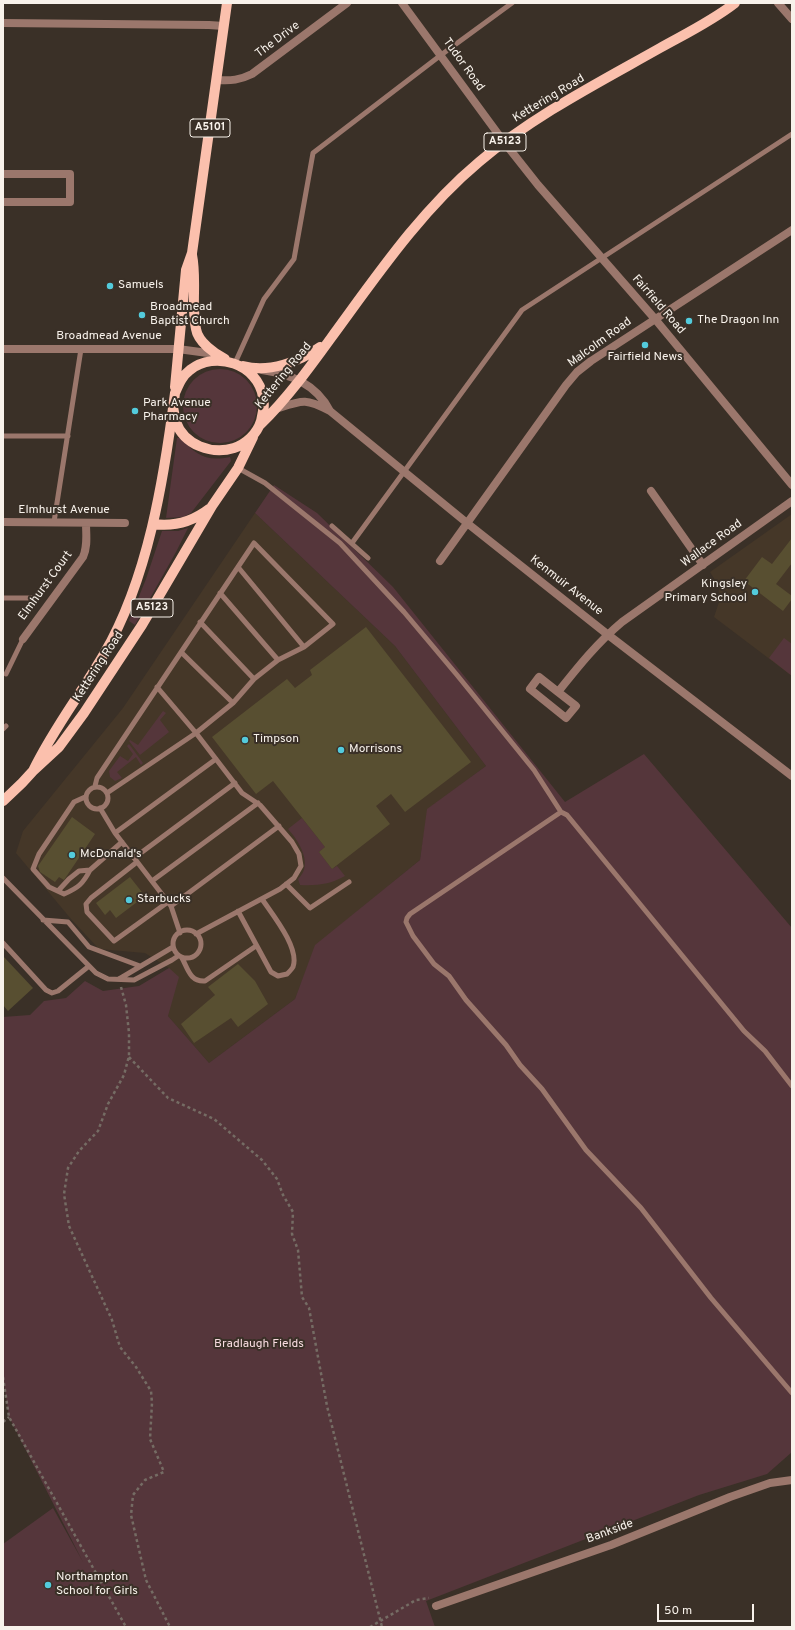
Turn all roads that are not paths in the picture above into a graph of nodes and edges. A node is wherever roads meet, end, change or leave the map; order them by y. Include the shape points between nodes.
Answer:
1 (227, 3) edge
2 (347, 3) edge
3 (402, 3) edge
4 (512, 3) edge
5 (734, 3) edge
6 (778, 3) edge
7 (792, 19) edge
8 (3, 22) edge
9 (224, 26) junction
10 (440, 55) junction
11 (217, 80) junction
12 (792, 134) edge
13 (504, 142) junction
14 (3, 174) edge
15 (3, 202) edge
16 (792, 230) edge
17 (192, 253) junction
18 (601, 258) junction
19 (655, 319) junction
20 (328, 342) junction
21 (3, 349) edge
22 (81, 349) junction
23 (178, 350) junction
24 (215, 354) junction
25 (235, 363) junction
26 (254, 369) junction
27 (299, 380) junction
28 (175, 393) junction
29 (173, 407) junction
30 (276, 409) junction
31 (330, 411) junction
32 (257, 429) junction
33 (3, 436) edge
34 (68, 436) junction
35 (238, 468) junction
36 (404, 472) junction
37 (792, 485) edge
38 (651, 491) dead end
39 (792, 501) edge
40 (212, 506) junction
41 (3, 522) edge
42 (54, 522) junction
43 (86, 523) junction
44 (126, 523) dead end
45 (467, 523) junction
46 (153, 524) junction
47 (332, 526) dead end
48 (352, 543) junction
49 (368, 558) dead end
50 (440, 561) dead end
51 (703, 565) junction
52 (238, 567) junction
53 (220, 593) junction
54 (3, 598) edge
55 (34, 598) dead end
56 (200, 622) junction
57 (607, 634) junction
58 (23, 639) joint
59 (304, 647) junction
60 (181, 652) junction
61 (278, 660) junction
62 (6, 674) dead end
63 (254, 679) junction
64 (157, 688) junction
65 (558, 692) junction
66 (233, 702) junction
67 (196, 733) junction
68 (216, 759) junction
69 (32, 771) junction
70 (792, 776) edge
71 (235, 784) junction
72 (95, 786) junction
73 (107, 793) junction
74 (85, 797) junction
75 (3, 801) edge
76 (258, 803) junction
77 (100, 808) junction
78 (561, 812) junction
79 (279, 826) junction
80 (115, 833) junction
81 (122, 842) junction
82 (136, 860) junction
83 (90, 870) junction
84 (3, 878) edge
85 (152, 881) junction
86 (349, 882) dead end
87 (286, 884) junction
88 (58, 891) junction
89 (262, 899) junction
90 (169, 904) junction
91 (238, 911) junction
92 (43, 920) junction
93 (180, 933) junction
94 (196, 934) junction
95 (3, 943) edge
96 (256, 946) junction
97 (173, 947) junction
98 (180, 957) junction
99 (89, 966) junction
100 (140, 966) junction
101 (120, 979) junction
102 (792, 1086) edge
103 (792, 1394) edge
104 (792, 1480) edge
105 (436, 1606) road end

1 - 9 main road, A5101
2 - 11 street, The Drive via 252,74 237,80
3 - 10 street, Tudor Road
4 - 10 lane
5 - 13 main road, Kettering Road / A5123 via 538,119
6 - 7 street
8 - 9 street
9 - 11 main road, A5101
10 - 13 street, Tudor Road
10 - 25 lane via 312,153 294,259 264,299
11 - 17 main road, A5101
12 - 18 lane
13 - 18 street, Fairfield Road
13 - 20 main road, Kettering Road / A5123 via 478,162 431,208 400,244
14 - 15 street via 70,174 70,202
16 - 19 street, Malcolm Road
17 - 23 main road, A5101 via 186,270
17 - 24 main road, A5101 via 195,270 196,331
18 - 19 street, Fairfield Road
18 - 36 lane via 522,310
19 - 37 street, Fairfield Road
19 - 45 street, Malcolm Road via 577,372
20 - 26 main road, Kettering Road / A5123 via 306,357 289,364
20 - 27 main road, Kettering Road / A5123
21 - 22 street, Broadmead Avenue
22 - 23 street, Broadmead Avenue
22 - 34 lane
23 - 24 street, Broadmead Avenue
23 - 28 main road, A5101
24 - 25 main road, A5101
25 - 26 main road, Kettering Road / A5123
25 - 28 main road via 213,360 200,364 180,381
25 - 32 main road via 252,375 260,386 264,411
26 - 27 street, Kenmuir Avenue
27 - 30 main road, Kettering Road / A5123
27 - 31 street, Kenmuir Avenue via 324,399
28 - 29 main road
29 - 32 main road via 176,423 182,433 193,444 205,449 218,451 237,447 248,440
29 - 46 main road, Kettering Road / A5123
30 - 31 street, Kenmuir Avenue via 298,402 312,402
30 - 32 main road, Kettering Road / A5123
31 - 36 street, Kenmuir Avenue
32 - 35 main road, Kettering Road / A5123
33 - 34 lane
34 - 42 lane
35 - 40 main road, Kettering Road / A5123
35 - 78 lane via 265,483 340,543 409,618 501,729 534,770
36 - 45 street, Kenmuir Avenue
36 - 48 lane
38 - 51 street
39 - 51 street, Wallace Road
40 - 46 main road, Kettering Road via 186,522 167,526
40 - 69 main road, Kettering Road / A5123 via 142,625 84,713 59,747
41 - 42 street, Elmhurst Avenue
42 - 43 street, Elmhurst Avenue
43 - 44 street, Elmhurst Avenue
43 - 58 street, Elmhurst Court via 87,543 83,557
45 - 50 street, Malcolm Road
45 - 57 street, Kenmuir Avenue
46 - 69 main road, Kettering Road / A5123 via 149,544 126,610 104,654 45,745
47 - 48 lane
48 - 49 lane
51 - 57 street, Wallace Road
52 - 53 lane
52 - 59 lane
52 - 59 lane via 254,542 333,624
53 - 56 lane
53 - 61 lane
54 - 55 lane
56 - 60 lane
56 - 63 lane
57 - 65 street, Wallace Road
57 - 70 street, Kenmuir Avenue
58 - 62 lane
59 - 61 lane
60 - 64 lane
60 - 66 lane
61 - 63 lane
63 - 66 lane
64 - 67 lane
64 - 72 lane via 97,778
65 - 65 street via 576,706 566,718 530,689 539,677
66 - 67 lane
67 - 68 lane
67 - 73 lane
68 - 71 lane
68 - 80 lane
69 - 75 main road, Kettering Road / A5123
71 - 76 lane via 242,793
71 - 82 lane
72 - 73 lane
72 - 74 lane via 88,790
73 - 77 lane via 108,800
74 - 77 lane via 87,804
74 - 88 lane via 74,802 39,854 33,869 49,887
76 - 79 lane
76 - 85 lane
77 - 80 lane
78 - 102 lane via 567,815
78 - 103 lane via 410,914 407,918 408,926 434,964 449,976 466,1000 542,1089 586,1150 641,1208 711,1298
79 - 87 lane via 299,854 301,866 294,878
79 - 90 lane
80 - 81 lane
81 - 82 lane
81 - 83 lane
82 - 85 lane
82 - 90 lane via 91,898 86,904 87,912 114,941
83 - 88 lane via 79,871
83 - 88 lane via 76,889 64,894
84 - 92 lane
85 - 90 lane
86 - 87 lane via 310,908
87 - 89 lane
89 - 91 lane
89 - 96 lane via 290,940 293,966 287,974 278,976 271,972
90 - 93 lane
91 - 94 lane
91 - 96 lane
92 - 99 lane
92 - 100 lane via 68,922 89,947
93 - 94 lane via 190,931
93 - 97 lane via 174,938
94 - 98 lane via 200,944 198,953 189,958
95 - 99 lane via 46,990 52,993
96 - 98 lane via 205,981 198,982 193,979
97 - 98 lane
97 - 100 lane
98 - 101 lane via 134,980
99 - 101 lane via 108,979
100 - 101 lane
104 - 105 street, Bankside via 770,1483 730,1497 611,1546

